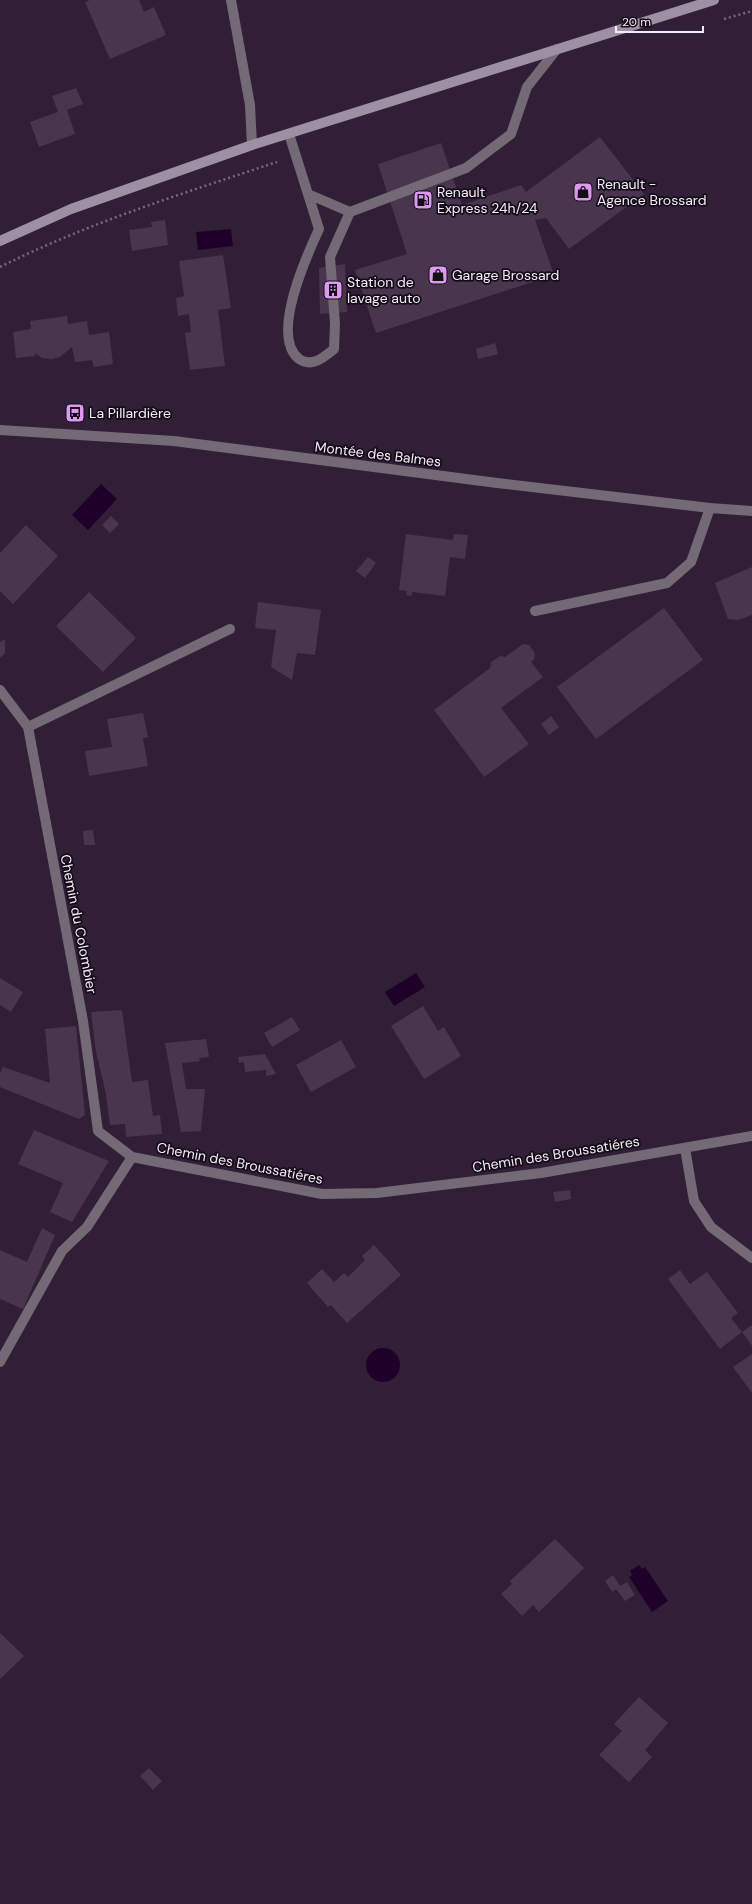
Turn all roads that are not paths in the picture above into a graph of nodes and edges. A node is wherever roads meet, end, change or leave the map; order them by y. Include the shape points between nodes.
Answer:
1 (231, 0) edge
2 (714, 0) edge
3 (557, 49) junction
4 (289, 134) junction
5 (252, 145) junction
6 (308, 194) junction
7 (350, 212) junction
8 (0, 241) edge
9 (0, 430) edge
10 (710, 508) junction
11 (752, 511) edge
12 (535, 611) dead end
13 (230, 629) dead end
14 (0, 690) edge
15 (28, 727) junction
16 (752, 1136) edge
17 (685, 1148) junction
18 (132, 1157) junction
19 (752, 1258) edge
20 (0, 1362) edge

1 - 5 street via 250,105
2 - 3 main road
3 - 4 main road
3 - 7 street via 527,87 511,134 466,168
4 - 5 main road
4 - 6 street
5 - 8 main road via 71,209
6 - 7 street
6 - 7 street via 319,229 302,265 287,321 290,346 303,362 319,362 334,349 335,324 330,258
9 - 10 street, Montée des Balmes via 174,441
10 - 11 street, Montée des Balmes
10 - 12 street via 691,562 667,583
13 - 15 street
14 - 15 street, Chemin du Colombier
15 - 18 street, Chemin du Colombier via 83,1021 98,1131
16 - 17 street, Chemin des Broussatiéres
17 - 18 street, Chemin des Broussatiéres via 533,1174 377,1193 322,1194
17 - 19 street via 694,1201 711,1227
18 - 20 street via 87,1227 62,1251

